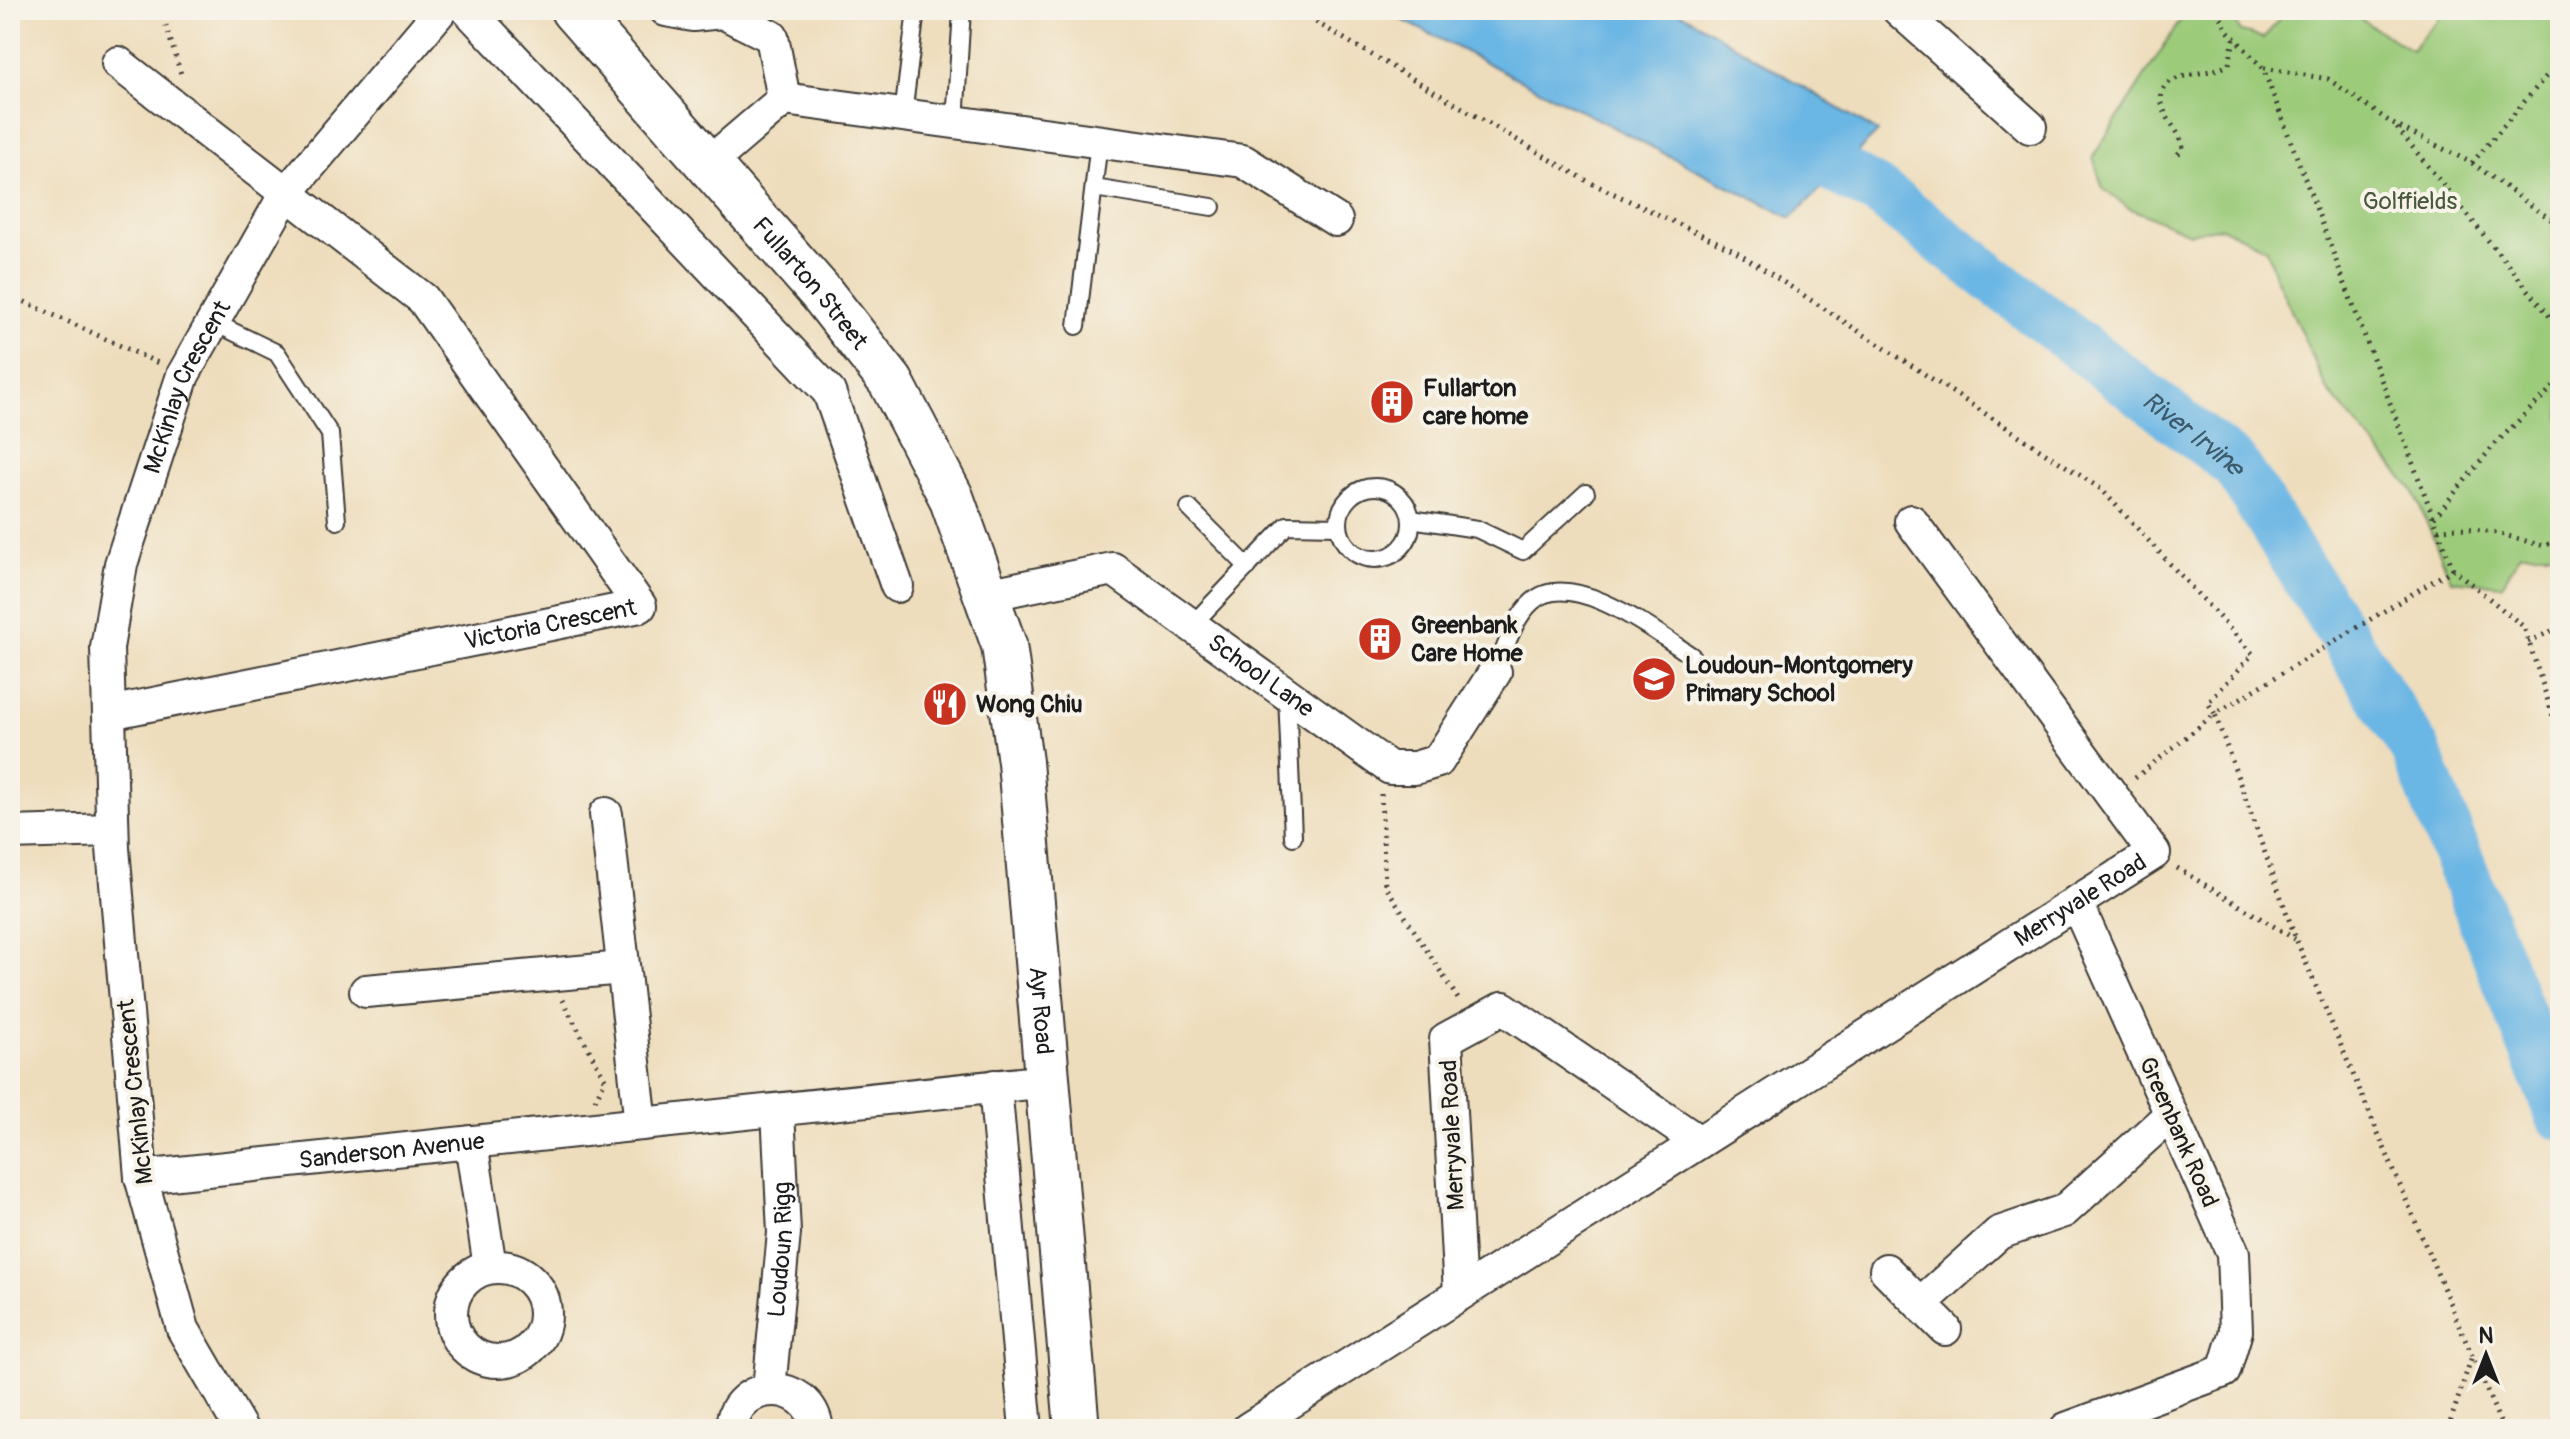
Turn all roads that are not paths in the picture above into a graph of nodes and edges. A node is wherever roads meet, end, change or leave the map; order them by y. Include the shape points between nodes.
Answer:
1 (441, 10) edge
2 (468, 10) edge
3 (573, 10) edge
4 (666, 10) edge
5 (916, 10) edge
6 (962, 10) edge
7 (1899, 10) edge
8 (118, 63) dead end
9 (784, 99) junction
10 (903, 115) junction
11 (955, 122) junction
12 (2030, 127) dead end
13 (1099, 142) junction
14 (708, 164) junction
15 (1094, 188) junction
16 (285, 195) junction
17 (1212, 207) dead end
18 (1336, 220) dead end
19 (213, 322) junction
20 (1077, 326) dead end
21 (1586, 493) dead end
22 (1189, 508) dead end
23 (1411, 519) junction
24 (337, 521) dead end
25 (1911, 521) dead end
26 (1338, 526) junction
27 (1248, 567) junction
28 (897, 586) dead end
29 (986, 595) junction
30 (1191, 626) junction
31 (1692, 656) dead end
32 (1495, 672) joint
33 (1287, 695) junction
34 (109, 713) junction
35 (606, 814) dead end
36 (112, 830) junction
37 (10, 833) edge
38 (1293, 837) dead end
39 (2076, 902) junction
40 (623, 968) junction
41 (366, 991) dead end
42 (1048, 1081) junction
43 (995, 1086) junction
44 (639, 1110) junction
45 (778, 1110) junction
46 (2171, 1114) junction
47 (471, 1142) junction
48 (1699, 1142) junction
49 (141, 1177) junction
50 (490, 1267) dead end
51 (1886, 1270) dead end
52 (1460, 1294) junction
53 (1920, 1304) junction
54 (1945, 1329) dead end
55 (769, 1389) junction
56 (241, 1429) edge
57 (732, 1429) edge
58 (817, 1429) edge
59 (1026, 1429) edge
60 (1077, 1429) edge
61 (1248, 1429) edge
62 (2066, 1429) edge

1 - 16 street, McKinlay Crescent
2 - 28 street via 829,392
3 - 14 main road, Fullarton Street
4 - 9 street via 693,15 722,12 772,37
5 - 10 lane
6 - 11 lane
7 - 12 street
8 - 16 street
9 - 10 street
9 - 14 street
10 - 11 street
11 - 13 street
13 - 15 lane
13 - 18 street via 1243,161
14 - 29 main road, Fullarton Street via 891,382 951,497
15 - 17 lane
15 - 20 lane
16 - 19 street, McKinlay Crescent
16 - 34 street, Victoria Crescent via 423,299 640,606
19 - 24 lane via 277,353 330,434
19 - 34 street, McKinlay Crescent via 183,375 121,564 107,648
21 - 23 lane via 1523,551 1477,529
22 - 27 lane
23 - 26 lane via 1400,497 1377,486 1344,502
23 - 26 lane via 1406,541 1389,557 1378,559 1347,547
25 - 39 street, Merryvale Road via 2154,853
26 - 27 lane via 1287,525
27 - 30 lane
29 - 30 street, School Lane via 1113,569
29 - 42 main road, Ayr Road via 1004,645 1020,762
30 - 33 street, School Lane
31 - 32 lane via 1601,600 1556,591 1535,599 1523,612
32 - 33 street, School Lane via 1438,761 1415,768 1390,768
33 - 38 lane
34 - 36 street, McKinlay Crescent
35 - 40 street
36 - 37 street
36 - 49 street, McKinlay Crescent
39 - 46 street, Greenbank Road
39 - 48 street, Merryvale Road
40 - 41 street
40 - 44 street
42 - 43 street, Sanderson Avenue
42 - 60 main road, Ayr Road
43 - 45 street, Sanderson Avenue
43 - 59 street
44 - 45 street, Sanderson Avenue
44 - 47 street, Sanderson Avenue
45 - 55 street, Loudoun Rigg via 784,1233
46 - 53 street via 2064,1211 1999,1233
46 - 62 street, Greenbank Road via 2233,1253 2236,1331 2224,1371
47 - 49 street, Sanderson Avenue
47 - 50 street
48 - 52 street, Merryvale Road
48 - 52 street, Merryvale Road via 1503,1008 1446,1039
49 - 56 street, McKinlay Crescent via 183,1329
51 - 53 street
52 - 61 street, Merryvale Road
53 - 54 street
55 - 57 street via 739,1408
55 - 58 street via 784,1390 808,1404

